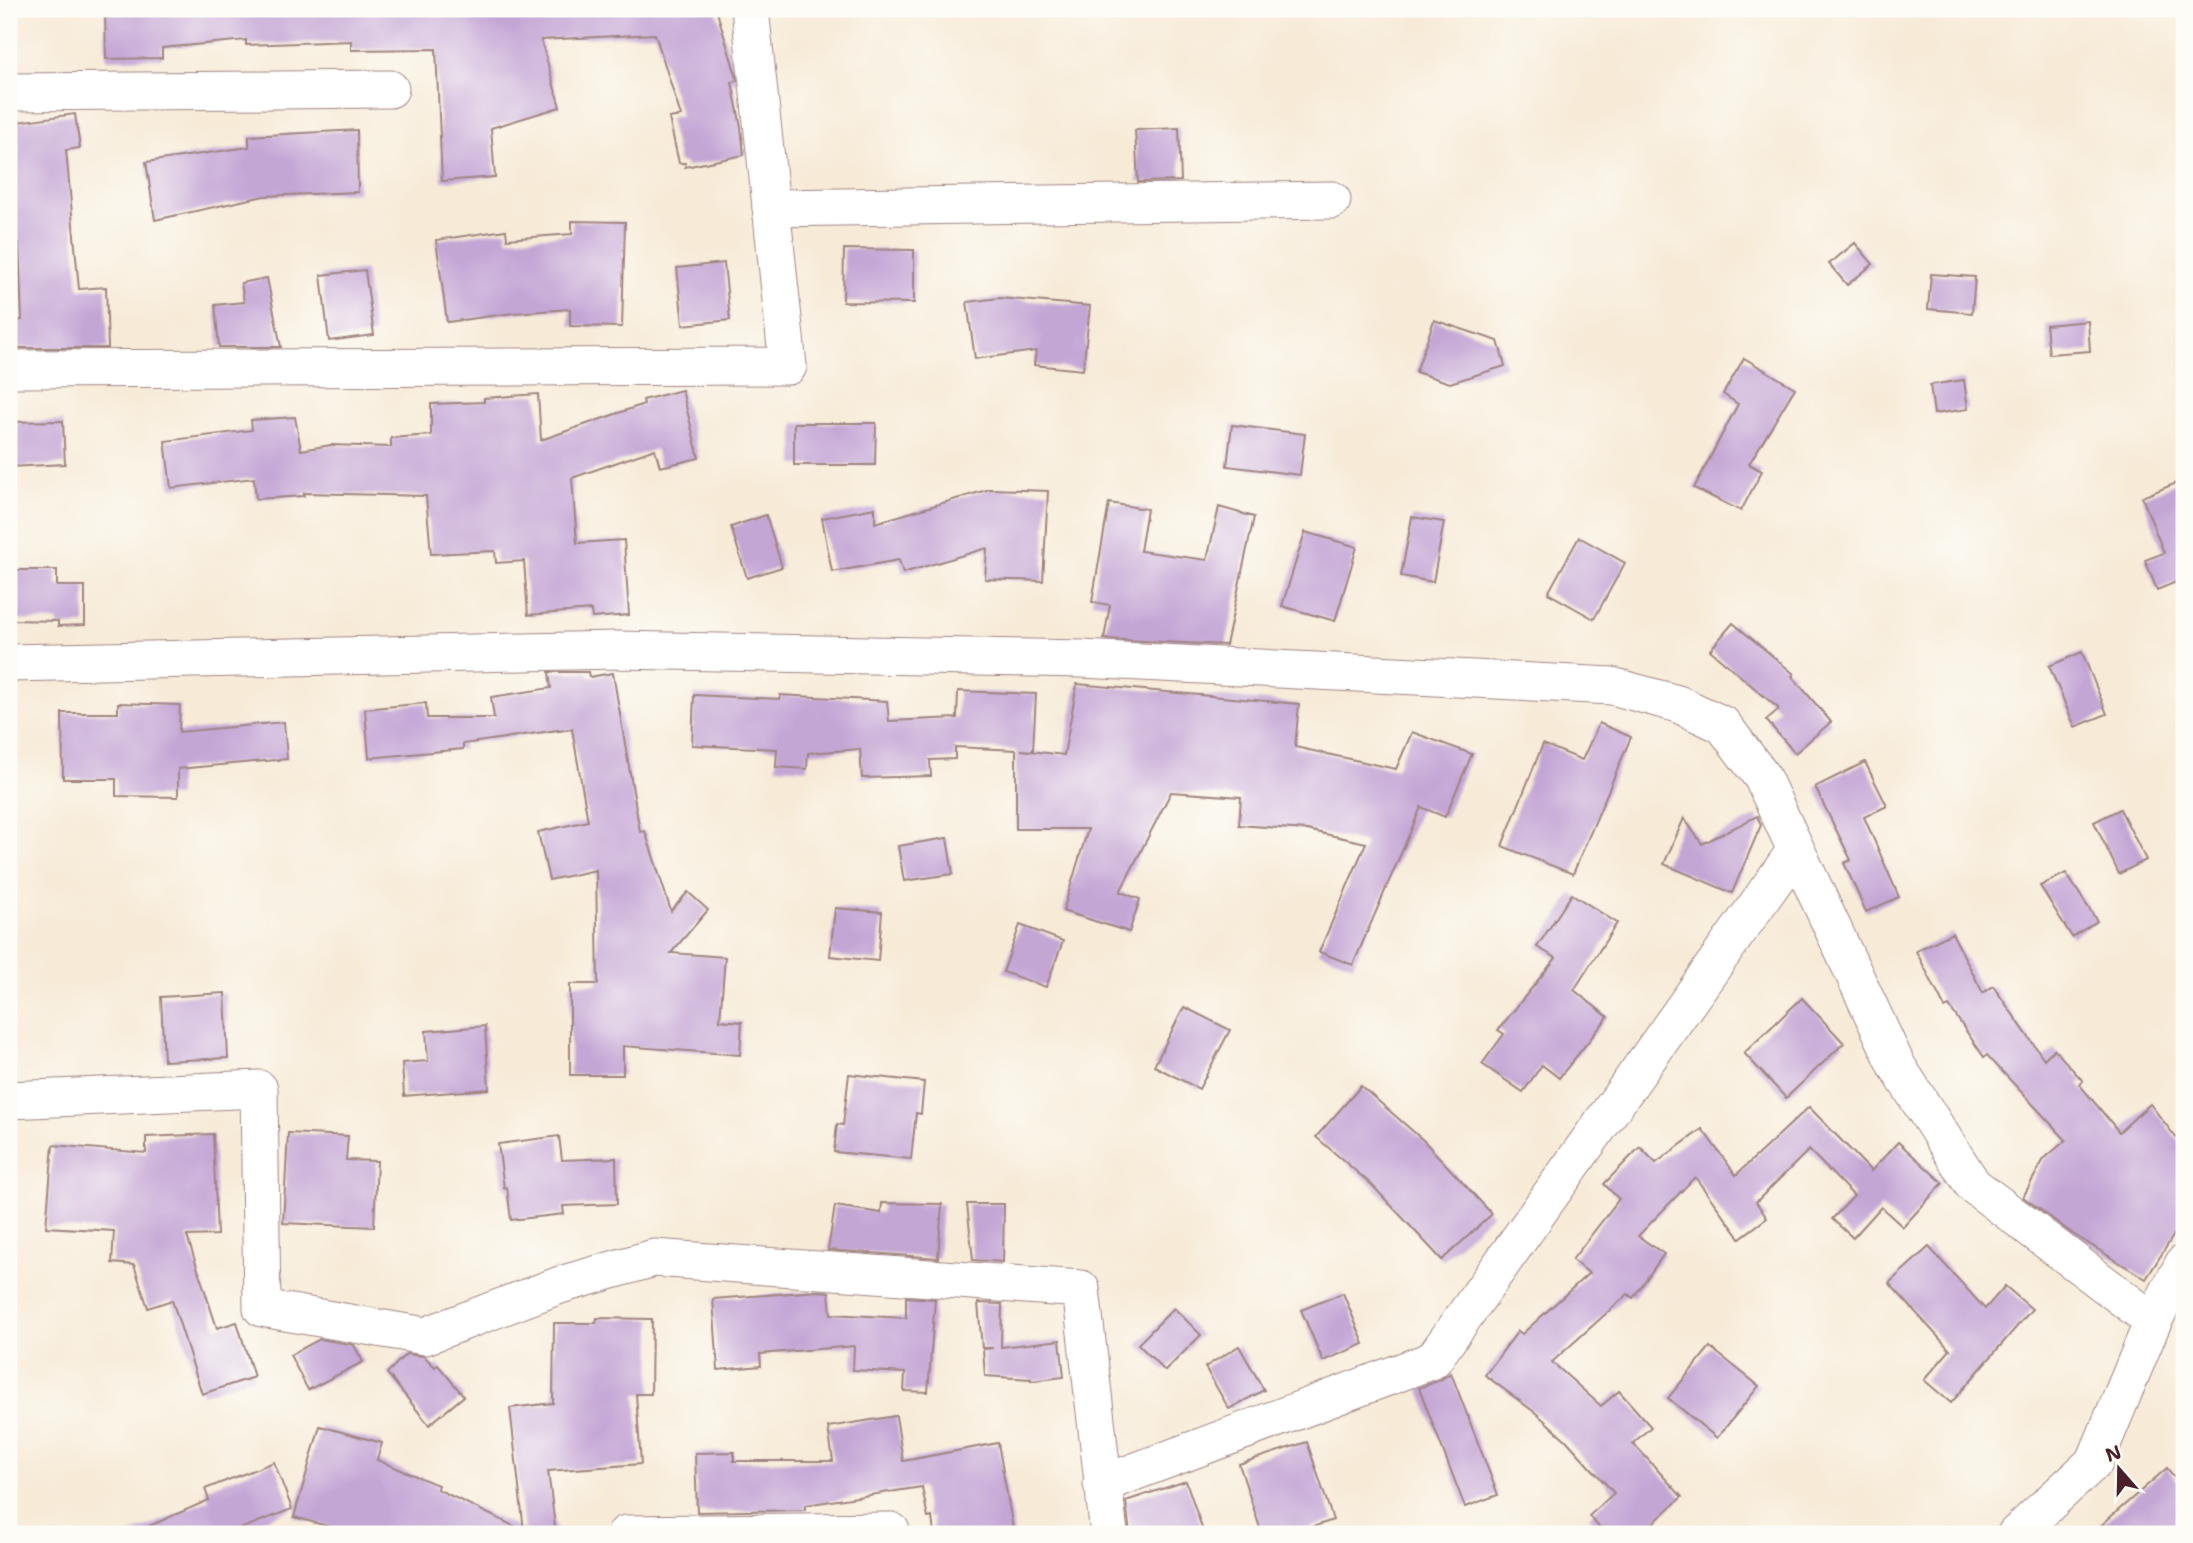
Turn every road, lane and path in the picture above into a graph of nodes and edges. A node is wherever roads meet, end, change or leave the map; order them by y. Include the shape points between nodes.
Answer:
1 (750, 9) edge
2 (390, 89) dead end
3 (9, 92) edge
4 (1332, 200) dead end
5 (771, 208) junction
6 (9, 369) edge
7 (9, 663) edge
8 (1796, 850) junction
9 (9, 1100) edge
10 (2184, 1263) edge
11 (2153, 1321) junction
12 (1102, 1484) junction
13 (891, 1531) dead end
14 (626, 1534) edge
15 (1109, 1534) edge
16 (2016, 1534) edge

1 - 5 street
2 - 3 street
4 - 5 street
5 - 6 street via 788,366
7 - 8 street via 630,650 1082,659 1612,685 1678,704 1723,725 1762,777
8 - 11 street via 1897,1066 1973,1185
8 - 12 street via 1433,1360
9 - 12 street via 259,1089 262,1308 310,1317 425,1336 560,1285 654,1258 1082,1289
10 - 11 street
11 - 16 street via 2095,1461
12 - 15 street
13 - 14 street

